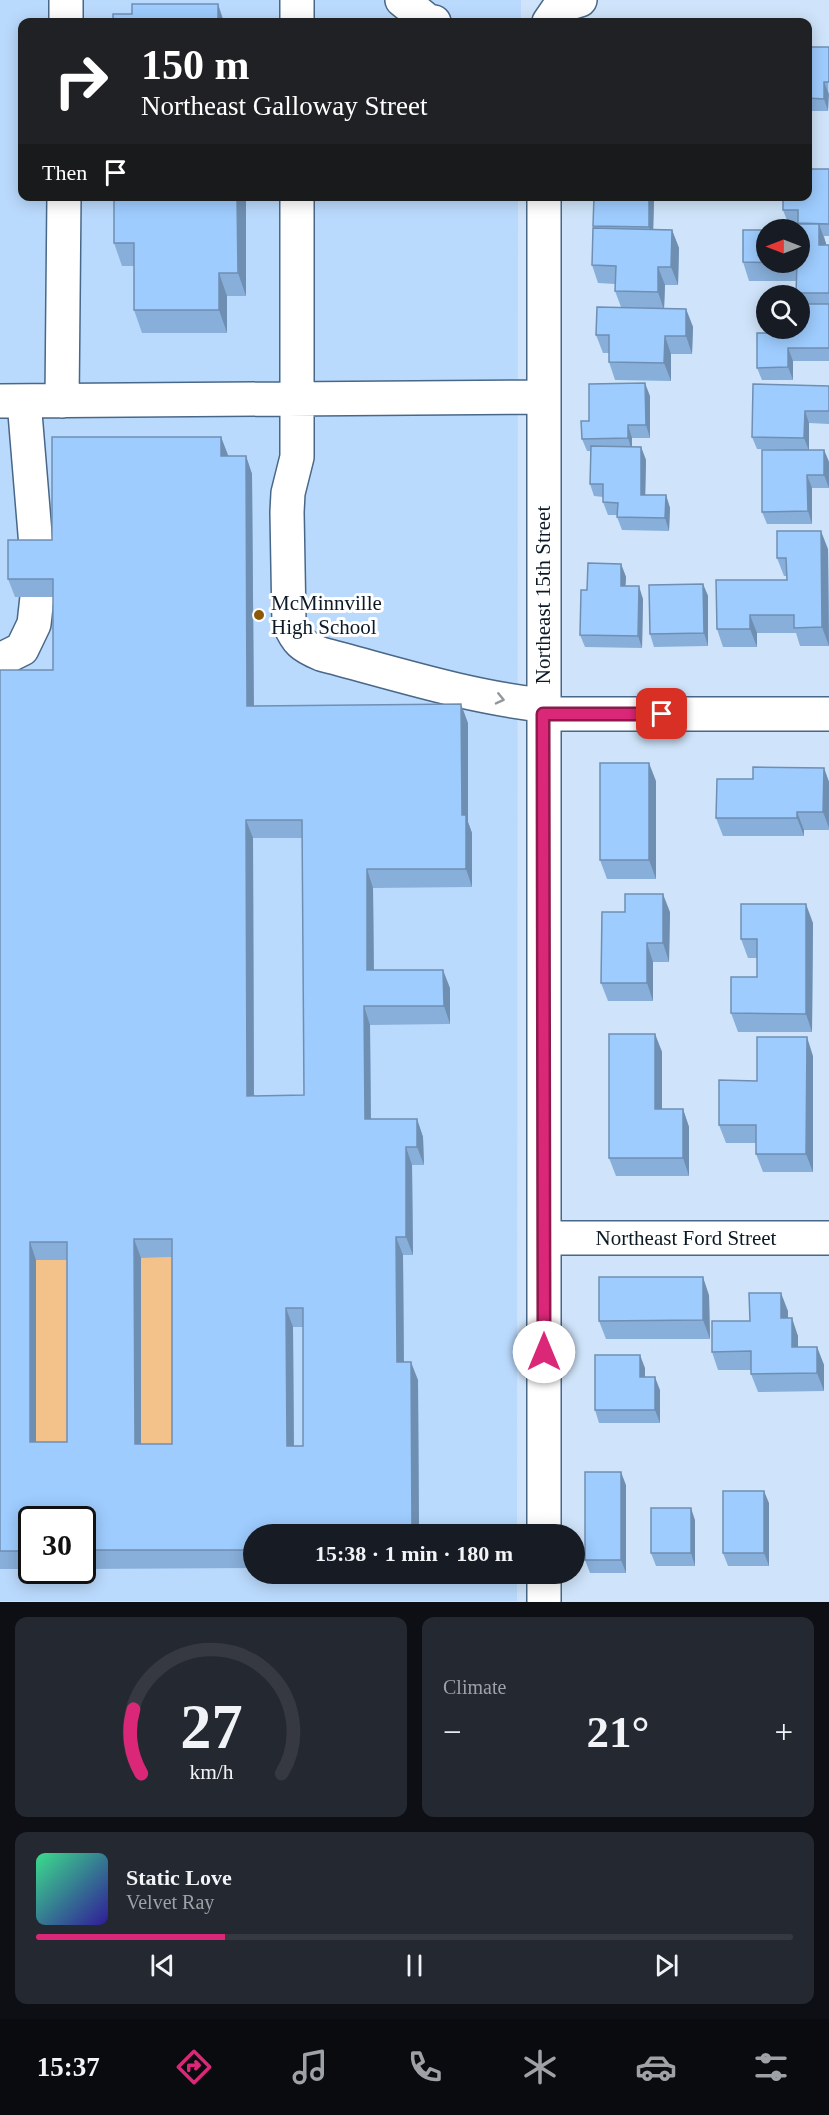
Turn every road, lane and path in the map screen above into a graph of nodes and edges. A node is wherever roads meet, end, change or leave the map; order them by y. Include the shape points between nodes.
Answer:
1 (66, 0) edge
2 (297, 0) edge
3 (402, 0) edge
4 (66, 18) edge
5 (297, 18) edge
6 (424, 18) edge
7 (64, 201) edge
8 (297, 201) edge
9 (544, 201) edge
10 (543, 397) junction
11 (297, 399) junction
12 (12, 401) edge
13 (62, 401) junction
14 (37, 558) edge
15 (37, 597) edge
16 (0, 660) edge
17 (543, 710) junction
18 (829, 714) edge
19 (544, 1238) junction
20 (829, 1238) edge
21 (544, 1524) edge
22 (544, 1584) edge
23 (544, 1602) edge

1 - 4 street
2 - 5 street
3 - 6 street
7 - 13 street
8 - 11 street
9 - 10 street, Northeast 15th Street
10 - 11 street
10 - 17 street, Northeast 15th Street
11 - 13 street
11 -> 17 street via 297,458 286,512 289,623 295,636 303,646 321,654
12 - 13 street
12 - 14 street
15 - 16 street via 34,624 22,649
17 - 18 street
17 - 19 street, Northeast 15th Street
19 - 20 street, Northeast Ford Street
19 - 21 street, Northeast 15th Street
22 - 23 street

